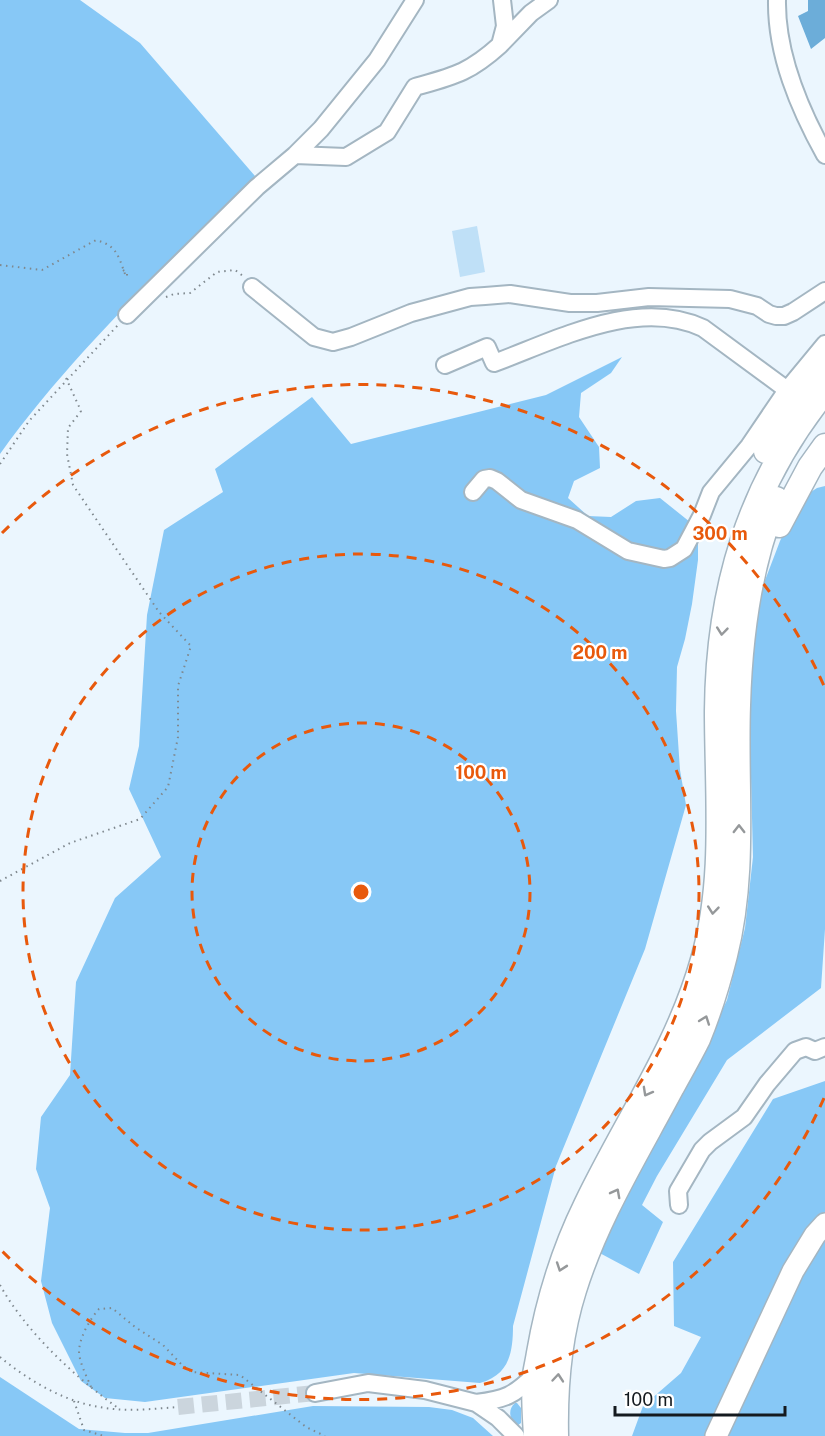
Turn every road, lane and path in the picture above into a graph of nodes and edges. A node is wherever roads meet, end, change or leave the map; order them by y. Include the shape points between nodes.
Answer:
1 (415, 0) edge
2 (502, 0) edge
3 (549, 0) edge
4 (777, 0) edge
5 (500, 45) junction
6 (295, 155) junction
7 (825, 155) edge
8 (0, 265) edge
9 (126, 276) dead end
10 (252, 288) joint
11 (825, 291) edge
12 (148, 295) junction
13 (644, 298) junction
14 (127, 315) joint
15 (604, 323) junction
16 (825, 344) edge
17 (825, 360) edge
18 (445, 365) dead end
19 (66, 378) junction
20 (803, 392) edge
21 (825, 416) edge
22 (825, 446) edge
23 (0, 464) edge
24 (473, 492) dead end
25 (736, 606) junction
26 (0, 881) edge
27 (825, 1047) edge
28 (678, 1205) dead end
29 (825, 1224) edge
30 (0, 1285) edge
31 (0, 1356) edge
32 (535, 1375) junction
33 (91, 1387) junction
34 (315, 1393) tunnel mouth
35 (74, 1401) junction
36 (476, 1403) junction
37 (178, 1407) tunnel mouth
38 (120, 1409) junction
39 (104, 1436) edge
40 (325, 1436) edge
41 (516, 1436) edge
42 (536, 1436) edge
43 (556, 1436) edge
44 (716, 1436) edge

1 - 6 street via 377,60
2 - 5 street via 505,26
3 - 5 street
4 - 7 street via 780,42 788,70
5 - 6 street via 480,63 457,75 415,87 387,132 346,157
6 - 12 street via 257,187
8 - 9 path via 42,270 96,240 109,244
10 - 12 path via 236,270 217,272 190,293 155,301
10 - 13 street via 314,337 333,342 411,313 470,297 510,294 570,303
11 - 13 street via 793,312 776,316 730,299
12 - 14 street
13 - 15 street via 634,308 606,316
14 - 19 path
15 - 18 street via 494,363 487,347
15 - 20 street via 644,316 693,323
16 - 20 street
17 - 20 highway
19 - 23 path
19 - 26 path via 81,411 68,428 67,454 73,485 159,612 191,646 178,686 178,736 168,787 140,819 70,843
20 - 24 street via 749,446 711,492 684,549 670,558 628,551 577,520 521,500 490,478 484,479
20 - 25 highway via 797,429 765,485 742,543
21 - 25 highway via 795,462 769,515 752,574
22 - 25 highway
25 -> 32 highway via 721,633 717,709 719,837 712,918 704,957 683,1019 599,1179 566,1252 552,1291
43 -> 25 highway via 557,1375 573,1292 610,1204 698,1039 726,953 740,833
27 - 28 street via 799,1049 744,1117 702,1150 678,1191
29 - 44 main road via 793,1271
30 - 33 path via 56,1356
31 - 35 path via 36,1383
32 - 36 street via 502,1400
32 - 42 highway
33 - 38 path
33 - 40 path via 80,1356 81,1344 88,1322 99,1309 112,1308 192,1372 240,1375 306,1427
34 - 36 street via 368,1383 425,1390
35 - 38 path
35 - 39 path via 84,1430
36 - 41 street
37 - 38 path

